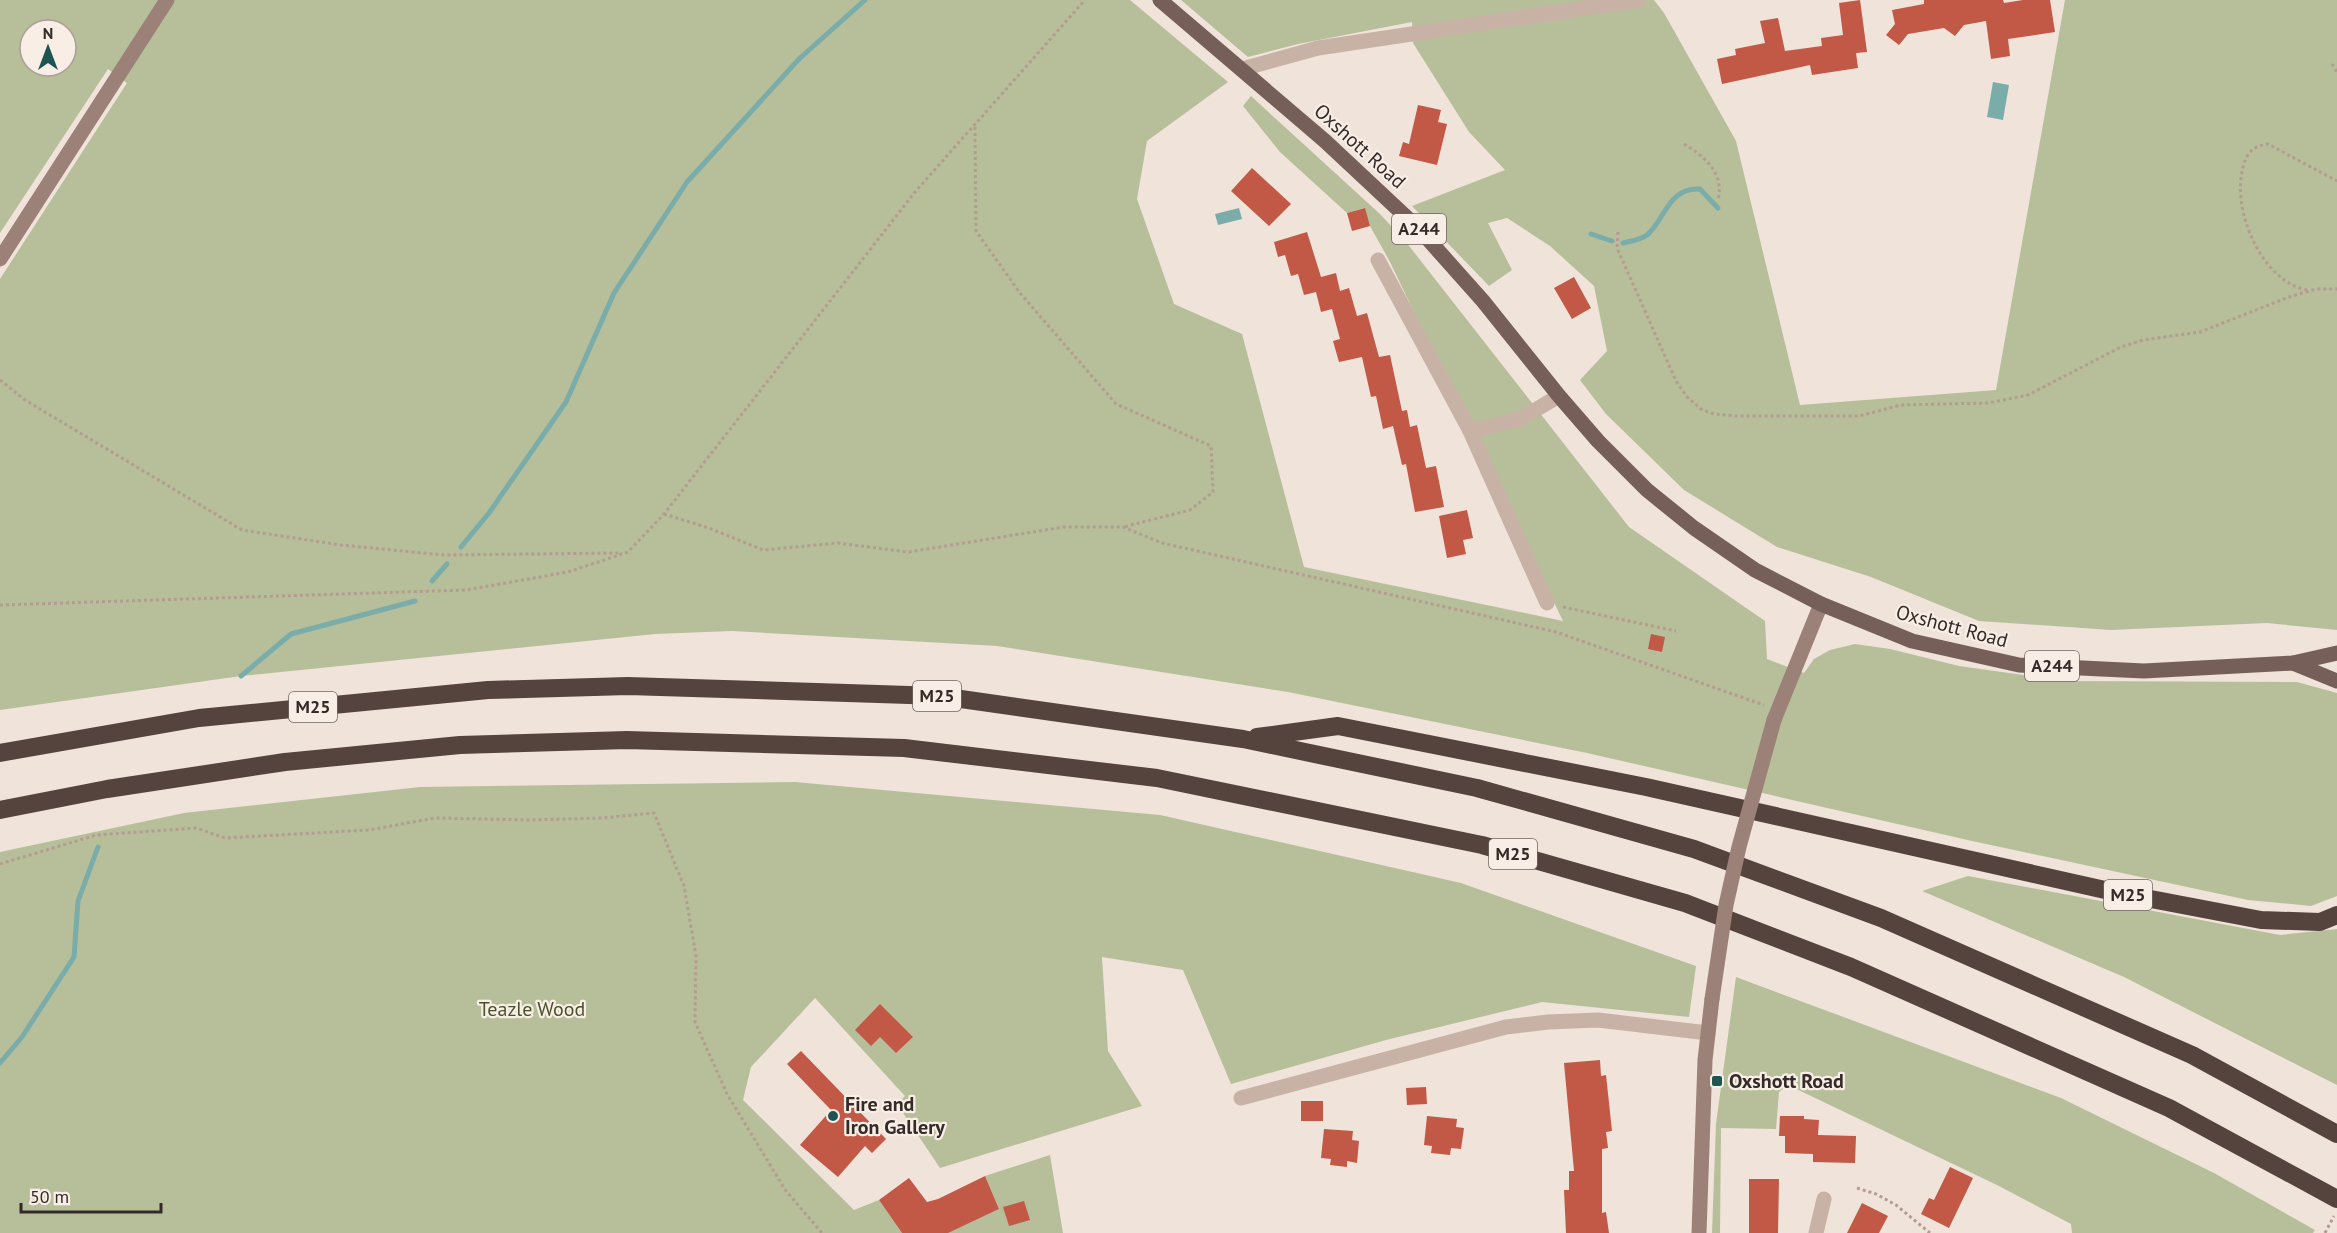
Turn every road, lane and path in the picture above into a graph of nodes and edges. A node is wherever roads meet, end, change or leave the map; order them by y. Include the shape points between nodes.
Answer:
1 (167, 0) edge
2 (1085, 0) edge
3 (1160, 0) edge
4 (1639, 0) edge
5 (2332, 64) dead end
6 (1242, 69) junction
7 (2337, 72) edge
8 (975, 125) junction
9 (1684, 144) dead end
10 (2337, 181) edge
11 (1718, 200) dead end
12 (1618, 232) dead end
13 (0, 259) edge
14 (1378, 260) dead end
15 (2337, 289) edge
16 (2310, 290) junction
17 (0, 380) edge
18 (1559, 396) junction
19 (1470, 431) junction
20 (664, 514) junction
21 (1123, 527) junction
22 (628, 552) junction
23 (1547, 603) joint
24 (1821, 604) junction
25 (0, 605) edge
26 (1676, 631) dead end
27 (2337, 653) edge
28 (2293, 663) junction
29 (2337, 681) edge
30 (1775, 715) junction
31 (1244, 739) junction
32 (0, 753) edge
33 (0, 810) edge
34 (0, 864) edge
35 (2337, 915) edge
36 (1708, 1033) junction
37 (1241, 1098) dead end
38 (2337, 1134) edge
39 (1857, 1188) dead end
40 (1824, 1199) dead end
41 (2337, 1199) edge
42 (2337, 1210) edge
43 (822, 1233) edge
44 (1699, 1233) edge
45 (1816, 1233) edge
46 (1930, 1233) edge
47 (2325, 1233) edge

1 - 13 main road
2 - 8 path
3 - 6 main road, Oxshott Road / A244
4 - 6 street via 1318,48
5 - 7 path
6 - 18 main road, Oxshott Road / A244 via 1418,228
8 - 20 path via 915,192
8 - 21 path via 976,231 1020,293 1116,404 1211,446 1213,492 1190,510
9 - 11 path via 1712,166 1719,182
10 - 16 path via 2268,144 2249,151 2241,172 2241,209 2261,253 2290,284
12 - 16 path via 1617,248 1676,381 1701,409 1736,416 1859,416 1901,405 2015,399 2121,347 2200,332
14 - 19 street
15 - 16 path
17 - 22 path via 25,400 242,530 443,555
18 - 19 street via 1520,418
18 - 24 main road, Oxshott Road / A244 via 1647,490 1694,528 1755,570
19 - 23 street
20 - 21 path via 763,550 838,543 908,552 1064,527
20 - 22 path
21 - 30 path via 1162,543 1556,632
22 - 25 path via 568,572 466,590
23 - 26 path
24 - 28 main road, Oxshott Road / A244 via 1912,641 2019,665 2144,671
24 - 30 main road
27 - 28 main road, Oxshott Road / A244
28 - 29 main road, Oxshott Road / A244
30 - 36 main road, bridge via 1726,905
31 - 32 highway, M25 via 940,696 628,686 488,690 199,718
31 - 35 highway, M25 via 1338,726 1646,787 2114,892 2261,920 2320,922
31 - 38 highway, M25 via 1477,788 1694,849 1881,918 2192,1055
33 - 41 highway, M25 via 285,762 460,745 627,740 904,748 1157,778 1482,845 1685,903 1851,967 2169,1107
34 - 43 path via 107,834 196,828 225,838 369,830 435,818 529,820 654,813 684,886 696,956 695,1022 727,1094 786,1191
36 - 37 street via 1598,1020 1506,1027
36 - 44 main road
39 - 46 path via 1896,1205
40 - 45 street
42 - 47 path

